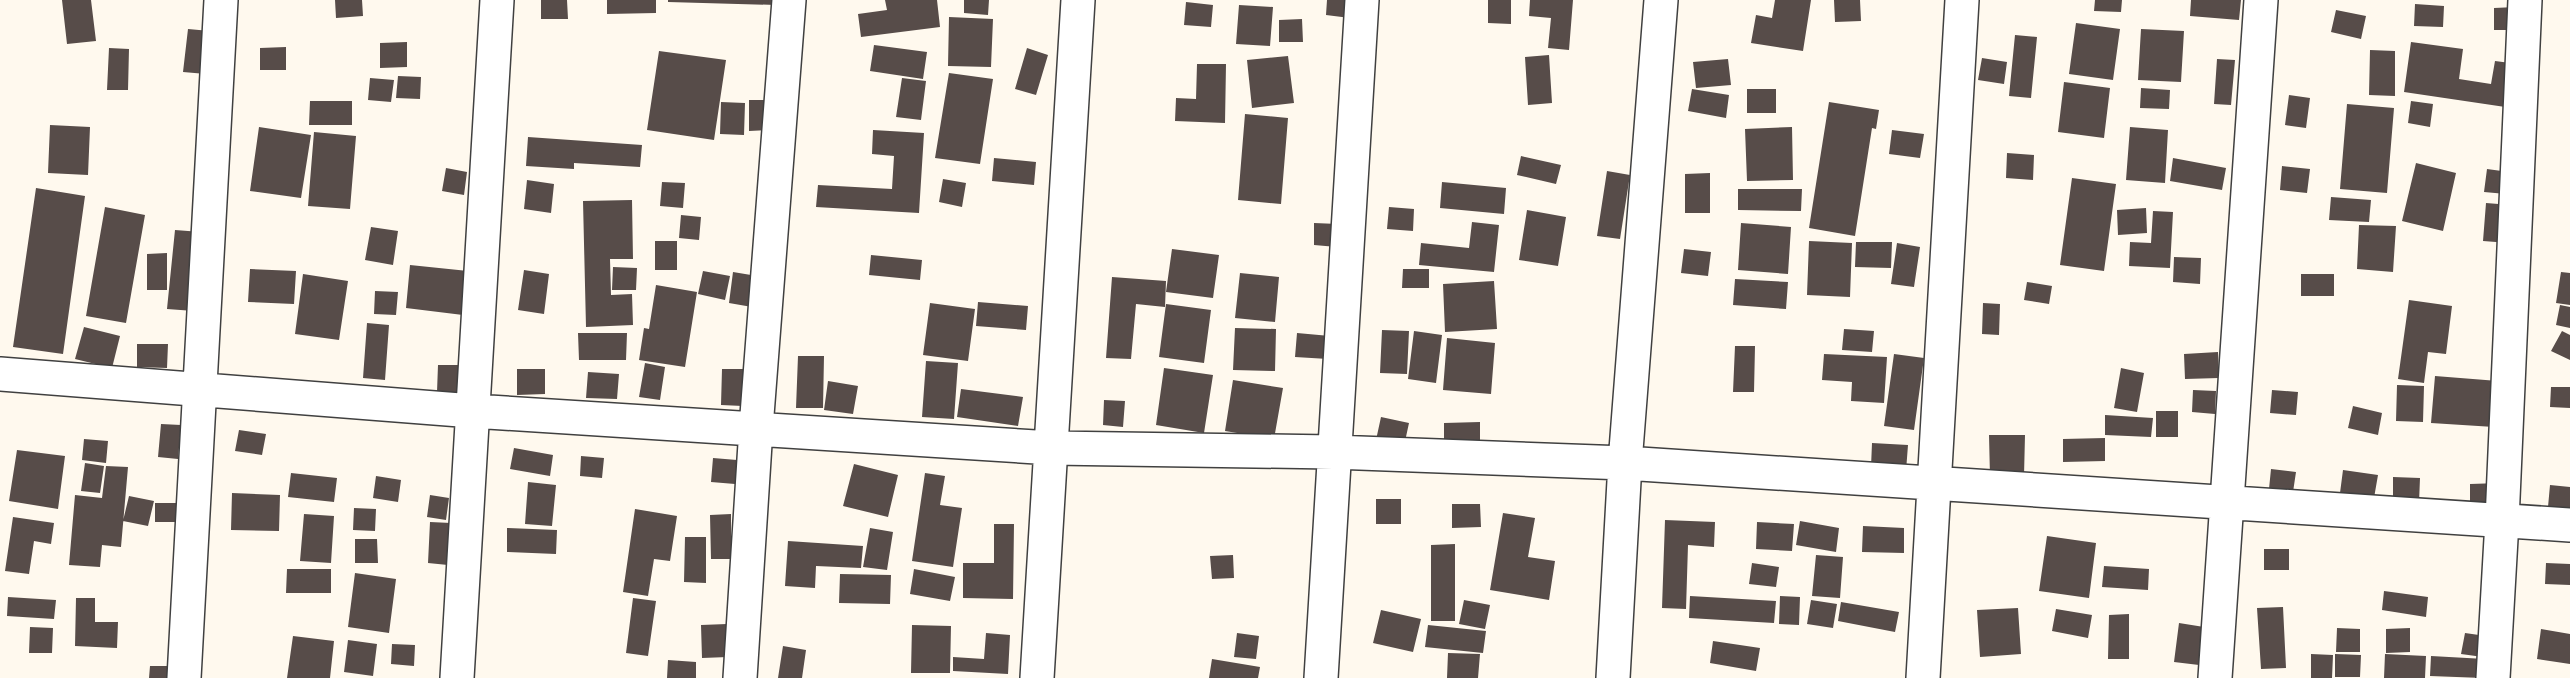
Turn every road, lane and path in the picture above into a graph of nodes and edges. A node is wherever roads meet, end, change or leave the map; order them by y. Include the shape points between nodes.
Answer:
1 (221, 0) edge
2 (497, 0) edge
3 (789, 0) edge
4 (1078, 0) edge
5 (1362, 0) edge
6 (1661, 0) edge
7 (1962, 0) edge
8 (2261, 0) edge
9 (2525, 0) edge
10 (0, 374) edge
11 (201, 389) junction
12 (473, 411) junction
13 (756, 428) junction
14 (1052, 448) junction
15 (1333, 452) junction
16 (1625, 463) junction
17 (1933, 485) junction
18 (2228, 503) junction
19 (2502, 520) junction
20 (2570, 525) edge
21 (184, 678) edge
22 (457, 678) edge
23 (740, 678) edge
24 (1037, 678) edge
25 (1321, 678) edge
26 (1612, 678) edge
27 (1923, 678) edge
28 (2216, 678) edge
29 (2493, 678) edge

1 - 11 street
2 - 12 street
3 - 13 street
4 - 14 street
5 - 15 street
6 - 16 street
7 - 17 street
8 - 18 street
9 - 19 street
10 - 11 street
11 - 12 street
11 - 21 street
12 - 13 street
12 - 22 street
13 - 14 street
13 - 23 street
14 - 15 street
14 - 24 street
15 - 16 street
15 - 25 street
16 - 17 street
16 - 26 street
17 - 18 street
17 - 27 street
18 - 19 street
18 - 28 street
19 - 20 street
19 - 29 street

